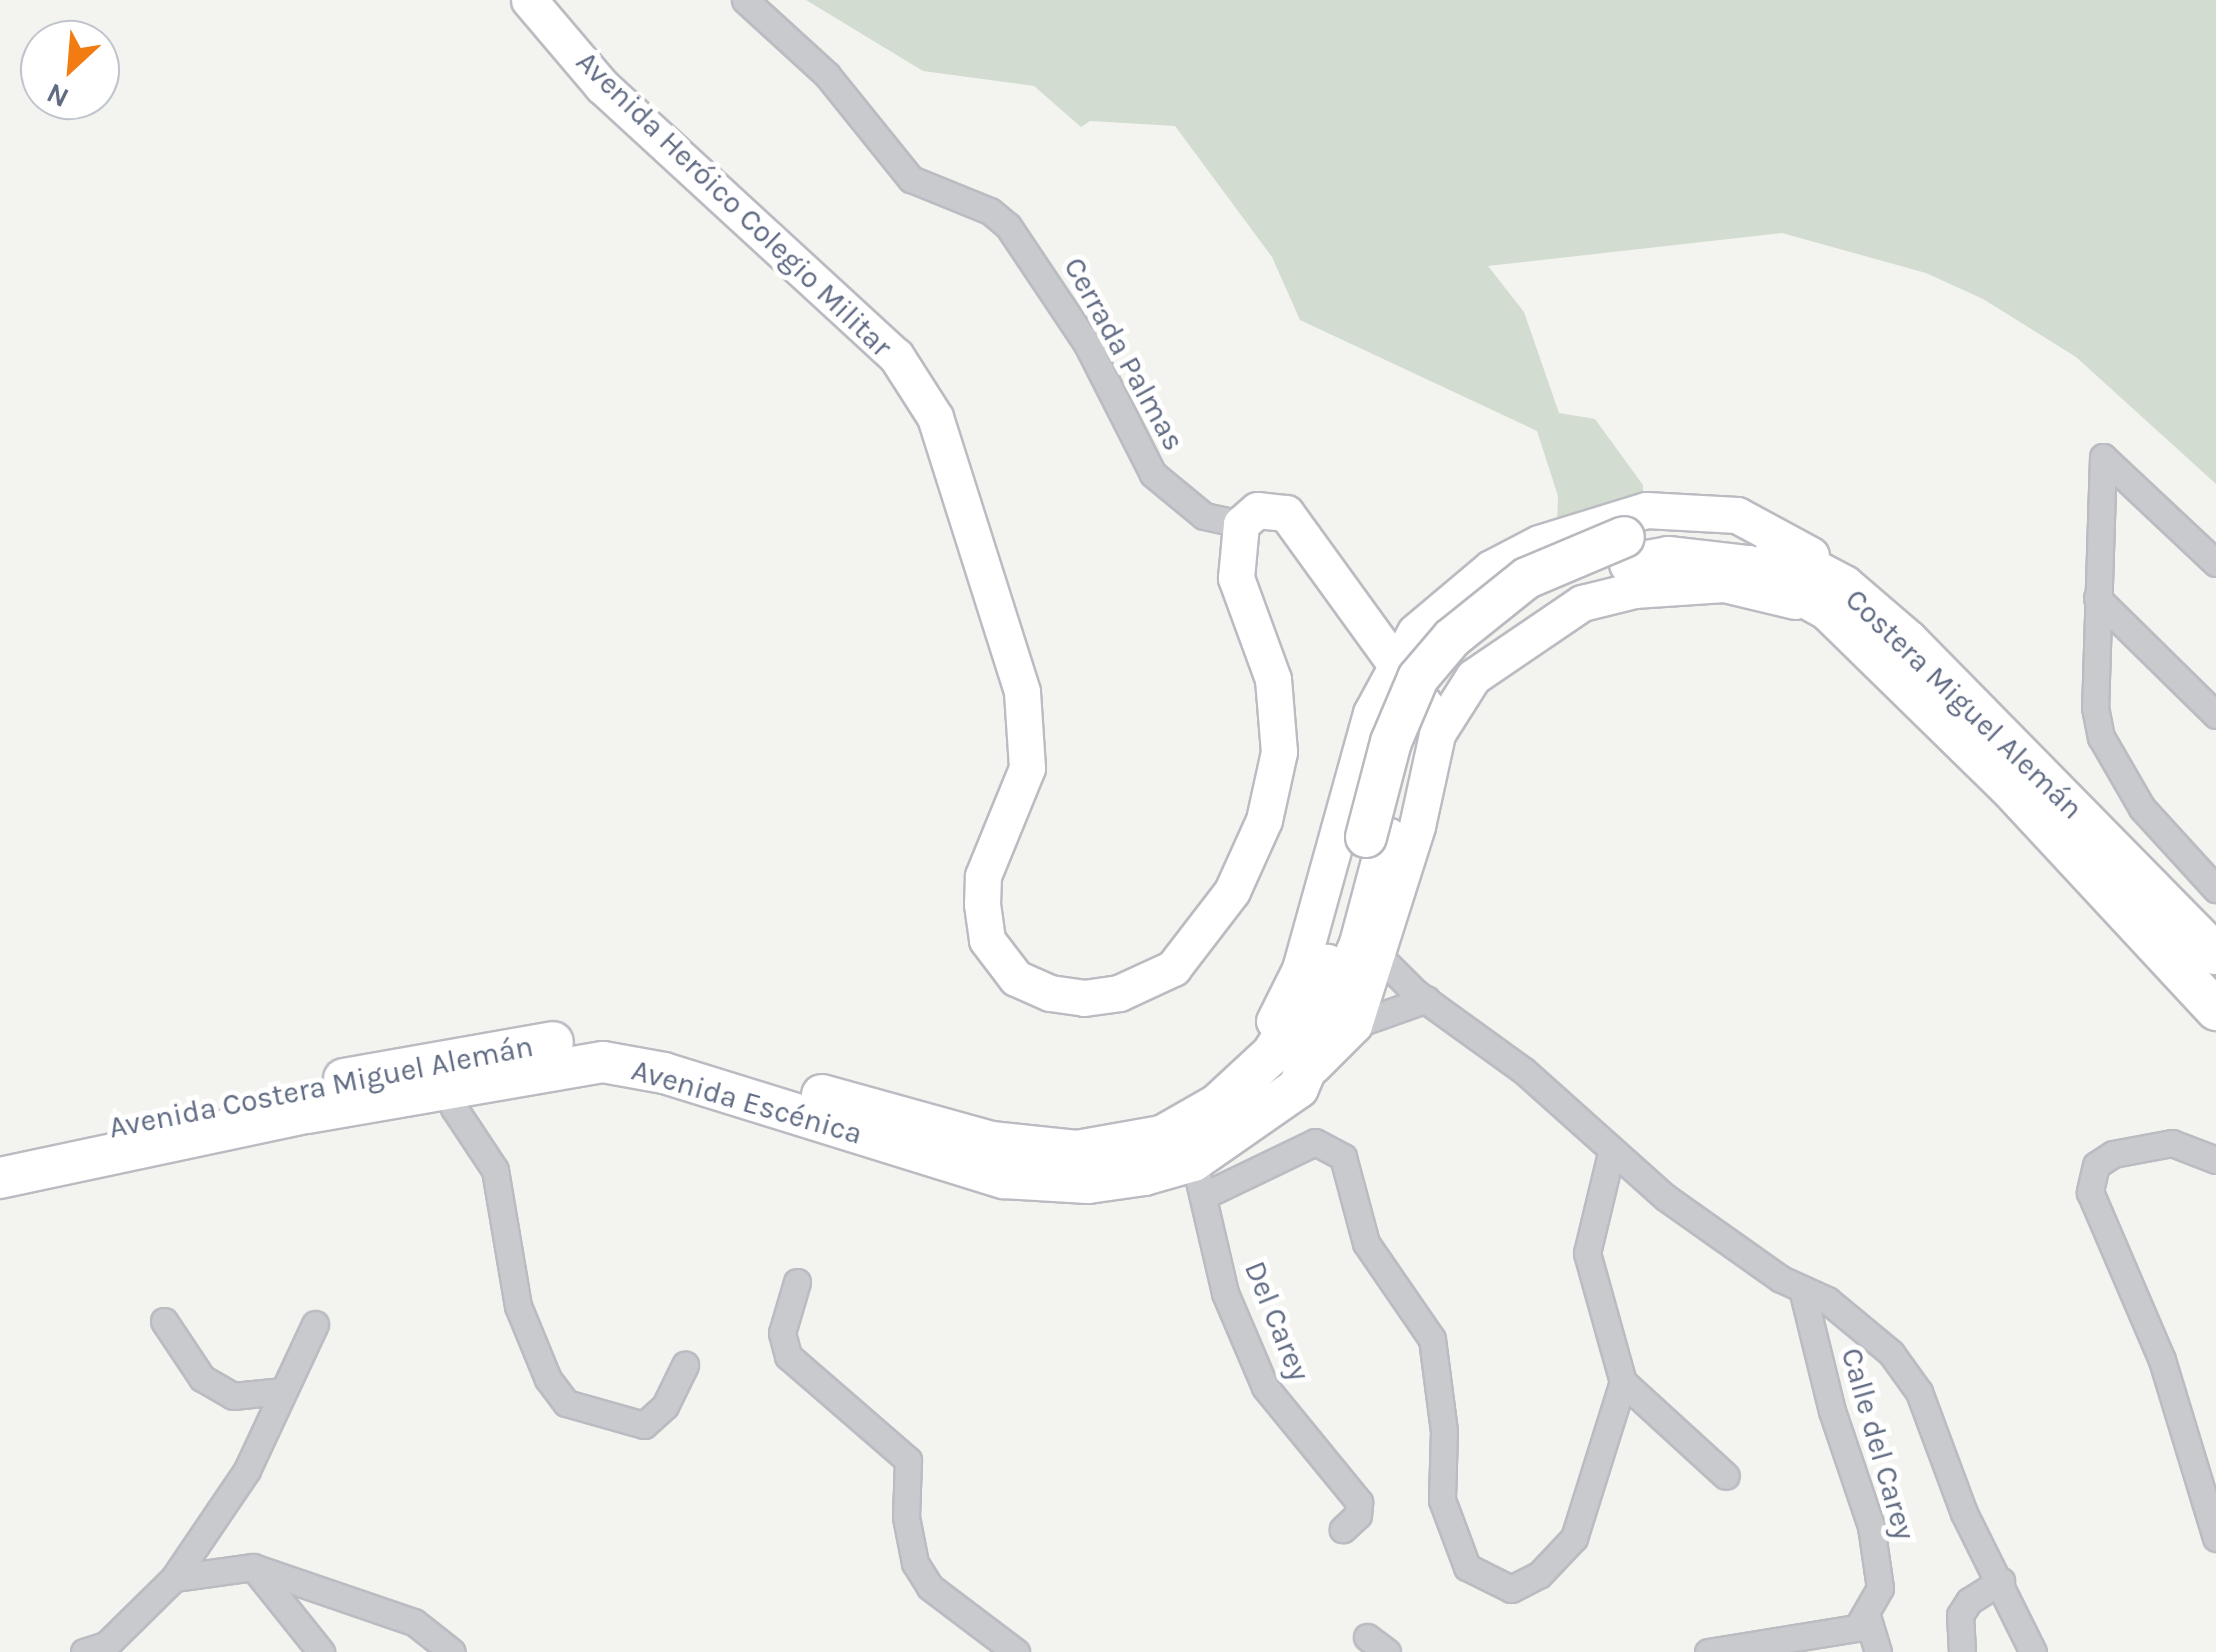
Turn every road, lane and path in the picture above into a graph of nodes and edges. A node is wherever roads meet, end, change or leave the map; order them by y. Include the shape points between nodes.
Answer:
1 (529, 0) edge
2 (744, 0) edge
3 (1240, 524) junction
4 (2216, 562) edge
5 (1836, 598) junction
6 (2096, 598) junction
7 (1393, 665) junction
8 (2216, 715) edge
9 (1440, 726) junction
10 (1377, 838) junction
11 (2216, 889) edge
12 (2128, 913) junction
13 (1378, 955) junction
14 (2216, 958) edge
15 (1427, 1000) junction
16 (2216, 1010) edge
17 (1354, 1026) junction
18 (1312, 1066) junction
19 (452, 1086) junction
20 (1237, 1102) junction
21 (0, 1150) edge
22 (1611, 1153) junction
23 (2216, 1160) edge
24 (0, 1178) edge
25 (1198, 1179) junction
26 (797, 1282) dead end
27 (1802, 1289) junction
28 (164, 1321) dead end
29 (315, 1324) dead end
30 (685, 1365) dead end
31 (1623, 1382) junction
32 (281, 1391) junction
33 (2207, 1462) edge
34 (1726, 1476) dead end
35 (1343, 1529) dead end
36 (2216, 1538) edge
37 (253, 1568) junction
38 (174, 1578) junction
39 (2001, 1581) junction
40 (1866, 1616) junction
41 (84, 1652) edge
42 (321, 1652) edge
43 (452, 1652) edge
44 (1016, 1652) edge
45 (1708, 1652) edge
46 (1878, 1652) edge
47 (1962, 1652) edge
48 (2033, 1652) edge

1 - 3 main road, Avenida Heróico Colegio Militar via 602,86 896,356 935,416 1022,692 1027,768 983,876 987,940 1016,978 1084,998 1119,992 1173,968 1232,891 1273,788 1280,709 1236,578
2 - 3 street, Cerrada Palmas via 827,74 911,179 990,211 1008,226 1087,344 1153,474 1204,516
3 - 7 main road via 1257,510 1286,513
4 - 6 street via 2103,456
5 - 7 main road via 1808,552 1737,514 1646,510 1590,522 1490,568 1415,632
5 - 9 main road via 1724,584 1634,590 1582,603 1472,677
5 - 10 main road, Costera Miguel Alemán, bridge via 1796,558 1721,534 1670,530 1627,551 1527,578 1452,638 1418,678 1390,742
5 - 12 main road, Costera Miguel Alemán
5 - 14 main road, Costera Miguel Alemán via 2008,738
6 - 8 street
6 - 11 street via 2101,737 2142,808
7 - 9 main road
7 - 20 main road via 1366,731 1300,969
9 - 13 main road
9 - 15 street via 1449,764 1397,940 1397,955
10 - 18 main road, Costera Miguel Alemán via 1360,944
10 - 20 main road, Costera Miguel Alemán via 1310,1001
12 - 14 main road
12 - 16 main road
13 - 15 street
13 - 17 main road
15 - 17 street
15 - 22 street via 1524,1071
17 - 18 main road
18 - 20 main road, Costera Miguel Alemán via 1298,1088
19 - 24 main road, Avenida Escénica
19 - 25 main road, Avenida Escénica via 603,1062 682,1078 1004,1178
19 - 30 street via 454,1108 495,1170 518,1306 548,1379 566,1402 644,1425 665,1406
20 - 21 main road, Avenida Costera Miguel Alemán via 1162,1136 1077,1151 991,1142 677,1048 594,1037 472,1052
20 - 25 main road, Avenida Escénica
22 - 27 street
22 - 31 street via 1587,1253
23 - 33 street via 2172,1143 2113,1154 2096,1165 2090,1192
25 - 31 street via 1315,1142 1343,1157 1366,1243 1432,1340 1444,1430 1442,1500 1467,1568 1511,1590 1539,1575 1574,1538
25 - 35 street, Del Carey via 1224,1293 1264,1387 1359,1502 1358,1515
26 - 44 street via 782,1333 788,1356 908,1460 906,1517 915,1563 930,1586
27 - 39 street via 1846,1314 1920,1392 1964,1513
27 - 40 street, Calle del Carey via 1879,1564 1880,1588
28 - 32 street via 202,1378 232,1396
29 - 32 street
31 - 34 street
32 - 38 street via 247,1470
33 - 36 street
37 - 38 street
37 - 42 street
37 - 43 street via 414,1622
38 - 41 street via 106,1645
39 - 47 street via 1960,1616
39 - 48 street
40 - 45 street via 1857,1628 1826,1637 1753,1641
40 - 46 street

